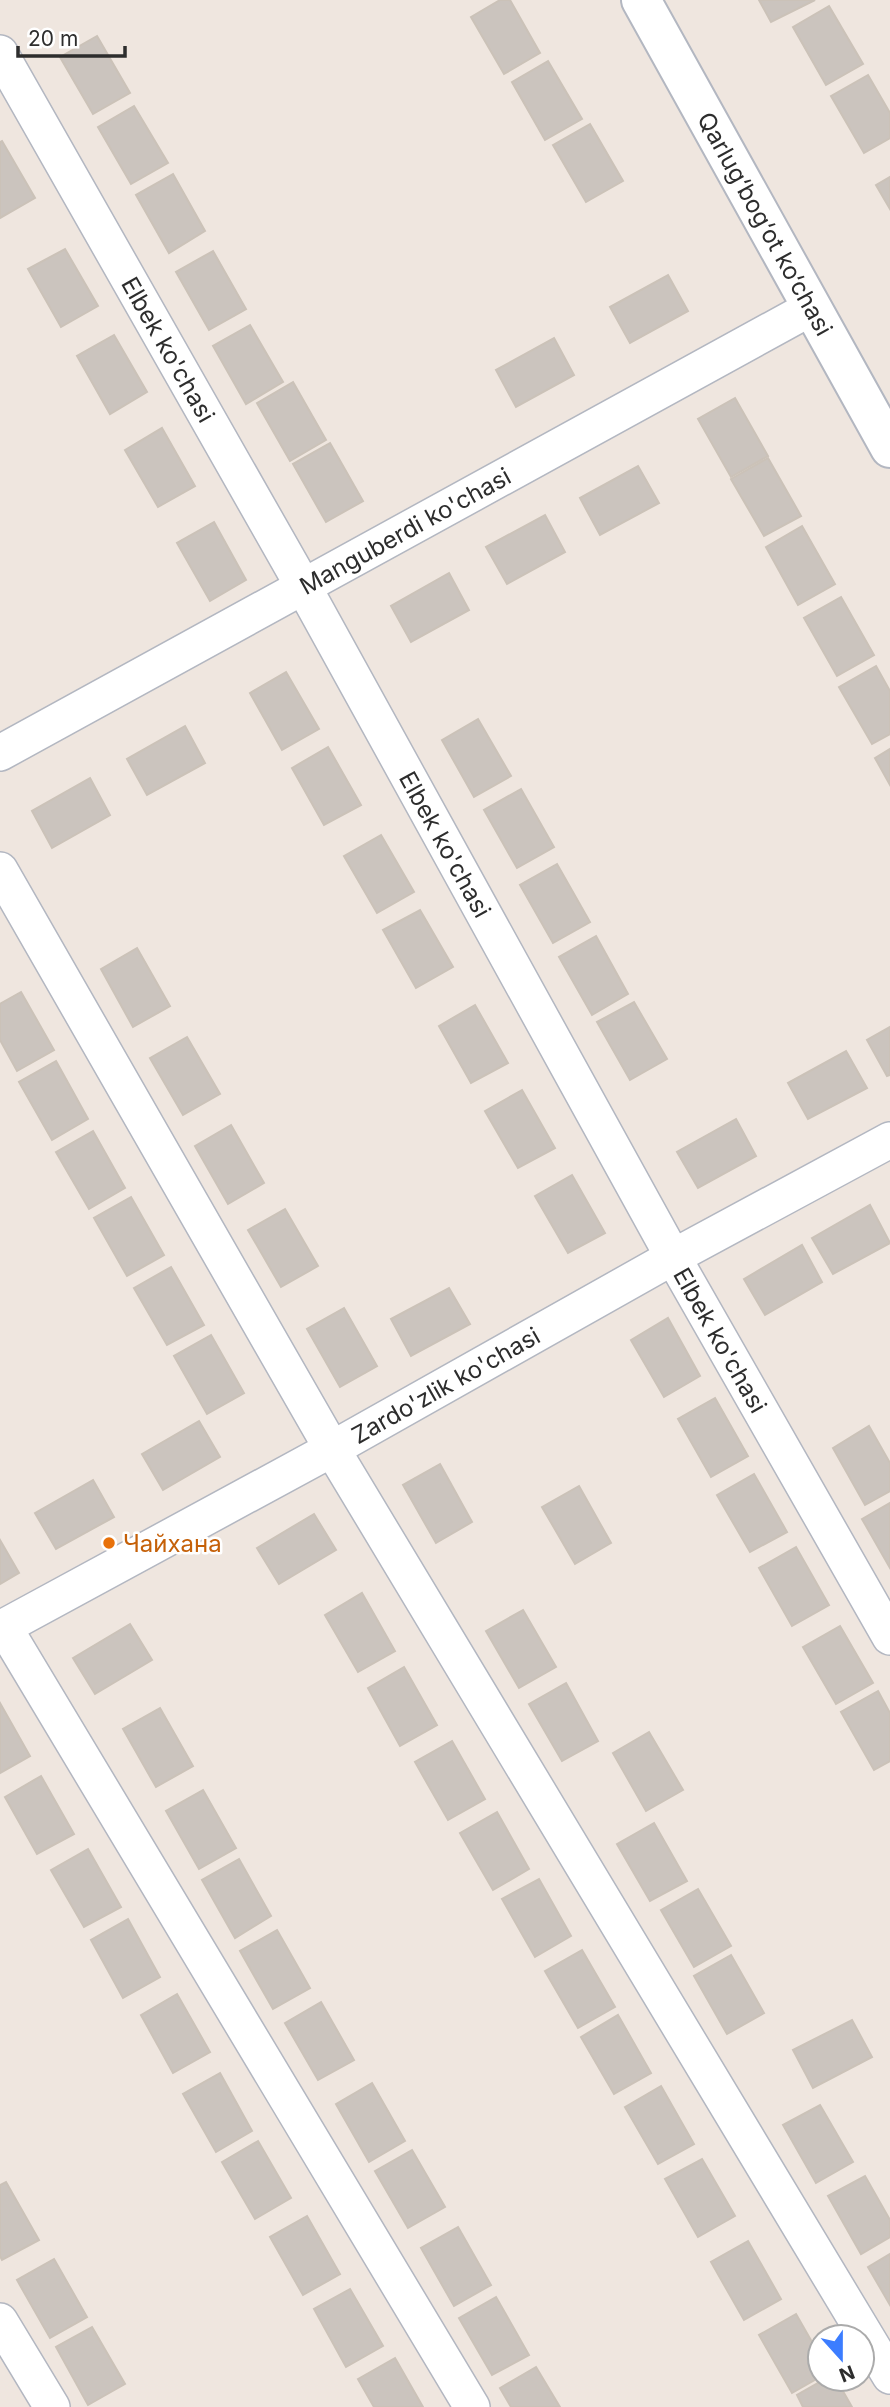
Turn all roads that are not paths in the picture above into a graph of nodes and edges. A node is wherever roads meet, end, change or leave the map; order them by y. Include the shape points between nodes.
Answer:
1 (641, 0) edge
2 (0, 53) edge
3 (811, 308) junction
4 (890, 447) edge
5 (303, 586) junction
6 (0, 753) edge
7 (0, 870) edge
8 (890, 1140) edge
9 (673, 1257) junction
10 (332, 1449) junction
11 (2, 1628) edge
12 (890, 1637) edge
13 (0, 2321) edge
14 (890, 2376) edge
15 (52, 2407) edge
16 (472, 2407) edge

1 - 3 main road, Qarlug‘bog‘ot ko‘chasi
2 - 5 street, Elbek ko'chasi
3 - 4 main road, Qarlug‘bog‘ot ko‘chasi
3 - 5 street, Manguberdi ko'chasi
5 - 6 street, Manguberdi ko'chasi
5 - 9 street, Elbek ko'chasi
7 - 10 street
8 - 9 street, Zardo'zlik ko'chasi
9 - 10 street, Zardo'zlik ko'chasi
9 - 12 street, Elbek ko'chasi
10 - 11 street, Zardo'zlik ko'chasi
10 - 14 street
11 - 16 street
13 - 15 street

